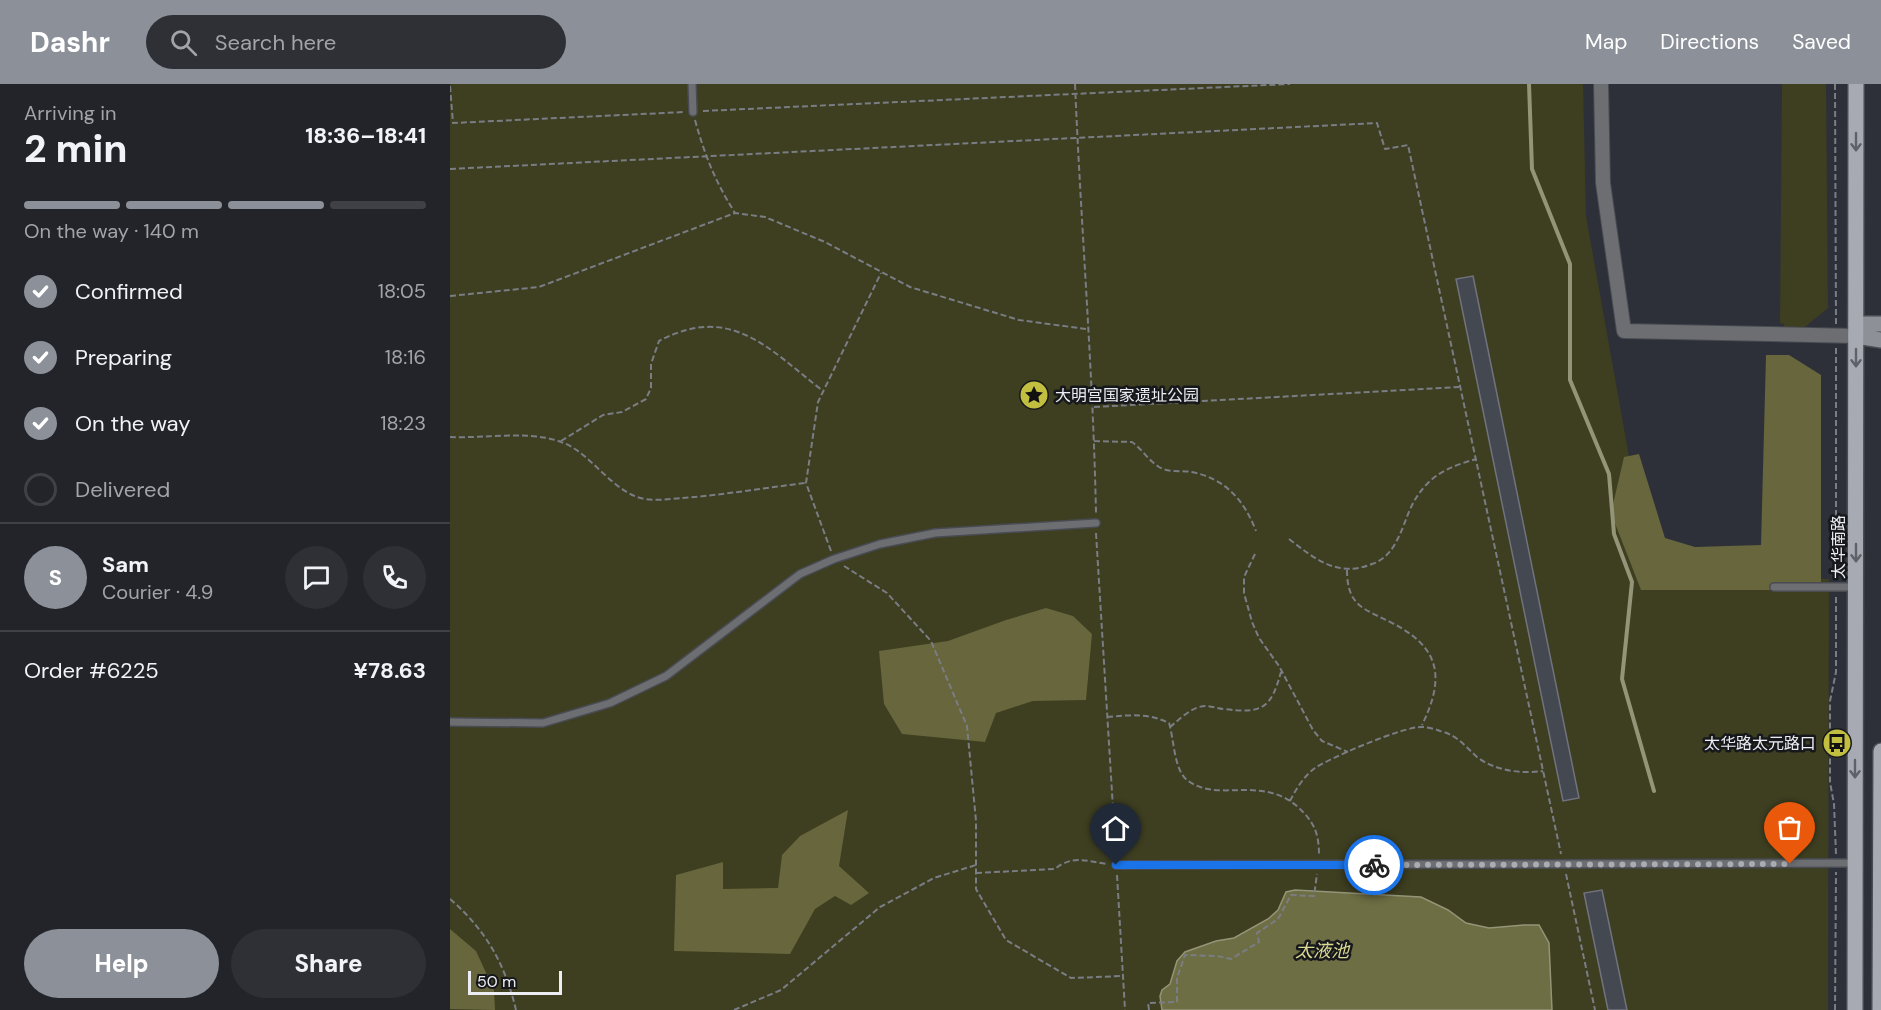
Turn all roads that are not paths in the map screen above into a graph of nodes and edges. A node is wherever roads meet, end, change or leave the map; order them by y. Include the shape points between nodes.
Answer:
1 (692, 84) edge
2 (1601, 84) edge
3 (1856, 84) edge
4 (693, 112) road end
5 (1881, 324) edge
6 (1856, 330) junction
7 (1881, 340) edge
8 (1096, 523) road end
9 (1774, 587) dead end
10 (1856, 587) junction
11 (450, 722) edge
12 (1881, 751) edge
13 (1880, 830) edge
14 (1855, 863) junction
15 (1116, 865) road end
16 (1855, 1010) edge
17 (1880, 1010) edge

1 - 4 lane
2 - 6 street via 1603,183 1624,331 1836,335
3 -> 6 main road, 太华南路
5 - 6 main road
6 - 7 main road
6 -> 10 main road, 太华南路
8 - 11 lane via 935,532 880,544 800,574 666,676 610,703 543,723
9 - 10 lane
10 -> 14 main road, 太华南路
12 - 13 main road
13 - 17 main road
14 - 15 lane
14 - 16 main road, 太华南路

